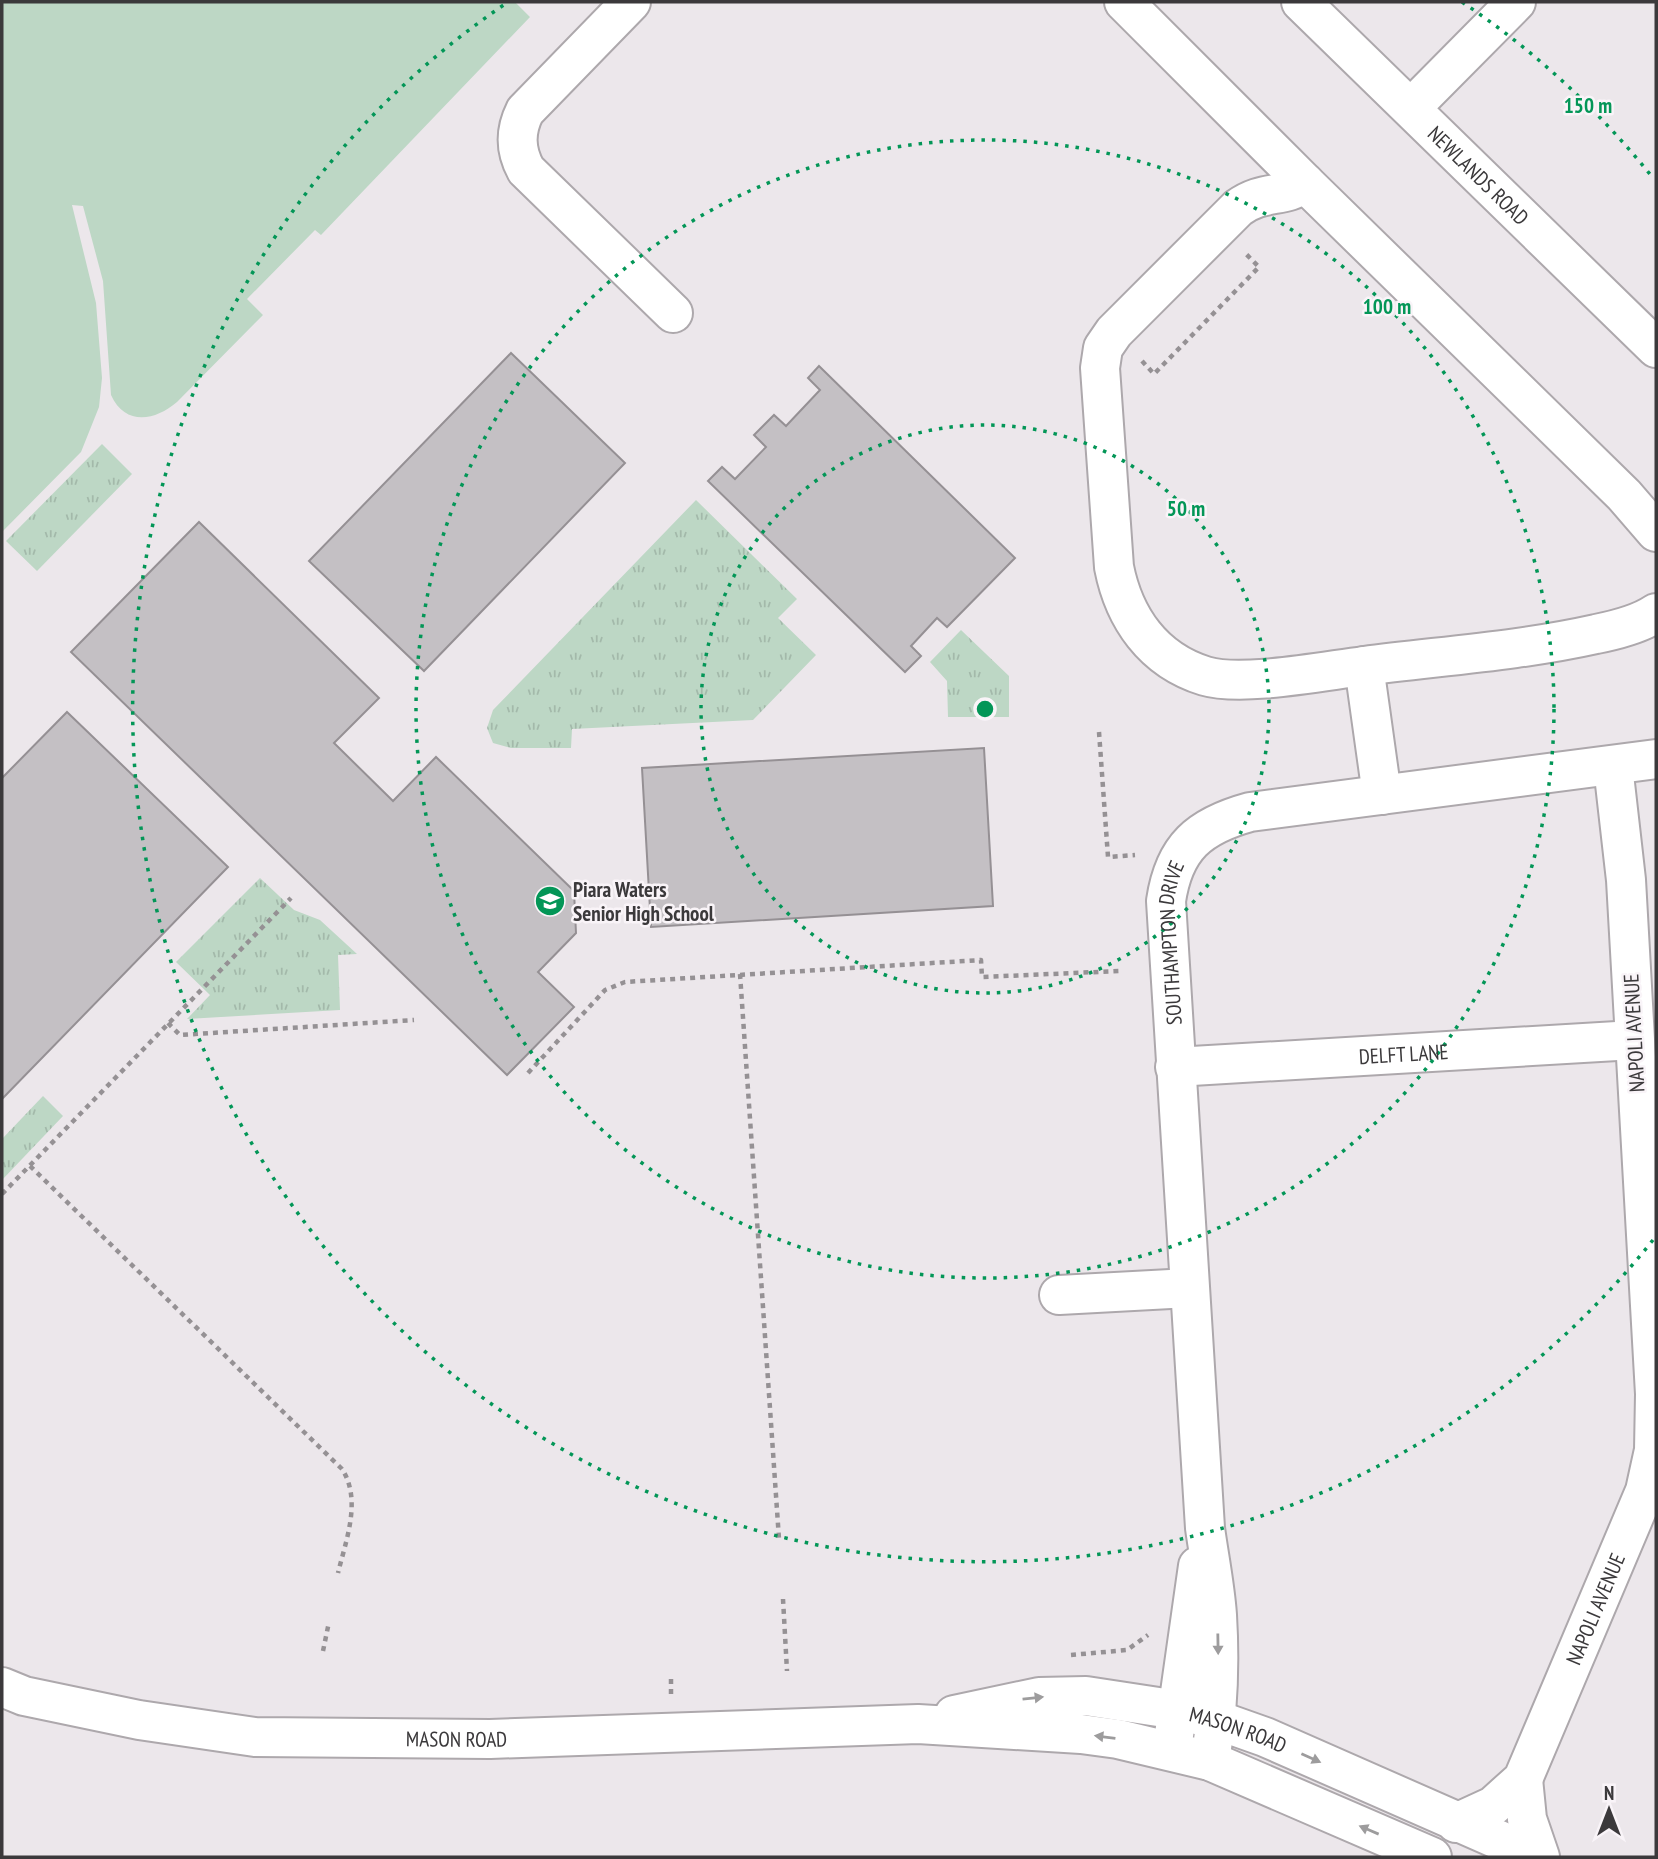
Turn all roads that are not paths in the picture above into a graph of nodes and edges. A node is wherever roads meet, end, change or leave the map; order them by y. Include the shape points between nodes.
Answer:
1 (631, 2) edge
2 (1124, 2) edge
3 (1301, 2) edge
4 (1516, 2) edge
5 (1410, 108) junction
6 (1305, 183) junction
7 (673, 313) dead end
8 (1656, 348) edge
9 (1656, 532) edge
10 (1656, 612) edge
11 (1364, 666) junction
12 (1656, 759) edge
13 (1614, 766) junction
14 (1382, 795) junction
15 (1644, 1000) edge
16 (1634, 1040) junction
17 (1175, 1068) junction
18 (1189, 1288) junction
19 (1059, 1294) dead end
20 (1205, 1528) junction
21 (2, 1687) edge
22 (1178, 1710) junction
23 (1217, 1720) junction
24 (918, 1724) junction
25 (1172, 1751) junction
26 (1210, 1762) junction
27 (1523, 1779) junction
28 (1456, 1823) junction
29 (1432, 1857) edge
30 (1539, 1857) edge

1 - 7 street via 525,111 518,151 526,170
2 - 6 street
3 - 5 street, NEWLANDS ROAD
4 - 5 street
5 - 8 street, NEWLANDS ROAD
6 - 9 street via 1624,495
6 - 11 street via 1293,192 1265,194 1238,208 1103,348 1100,368 1114,567 1118,589 1139,629 1170,658 1202,675 1224,680
10 - 11 street via 1598,634
11 - 14 street
12 - 13 street, SOUTHAMPTON DRIVE
13 - 14 street, SOUTHAMPTON DRIVE
13 - 15 street, NAPOLI AVENUE
14 - 17 street, SOUTHAMPTON DRIVE via 1250,812 1204,830 1187,845 1169,881 1166,901
15 - 16 street, NAPOLI AVENUE
16 - 17 street, DELFT LANE
16 - 27 street, NAPOLI AVENUE via 1655,1394 1654,1450 1645,1491
17 - 18 street, SOUTHAMPTON DRIVE
18 - 19 street
18 - 20 street, SOUTHAMPTON DRIVE
20 - 22 street, SOUTHAMPTON DRIVE
20 -> 23 street, SOUTHAMPTON DRIVE via 1217,1613
21 - 24 street, MASON ROAD via 24,1696 139,1720 254,1738 490,1739
22 - 23 street, MASON ROAD
24 -> 22 street, MASON ROAD via 1039,1697 1086,1696
22 - 25 street, SOUTHAMPTON DRIVE
23 - 26 street, SOUTHAMPTON DRIVE
23 -> 28 street, MASON ROAD
25 -> 24 street, MASON ROAD via 1081,1734
25 - 26 street, MASON ROAD
29 -> 26 street, MASON ROAD
27 - 28 street, NAPOLI AVENUE via 1493,1806
27 - 30 street, NAPOLI AVENUE via 1527,1819
28 - 30 street, MASON ROAD

